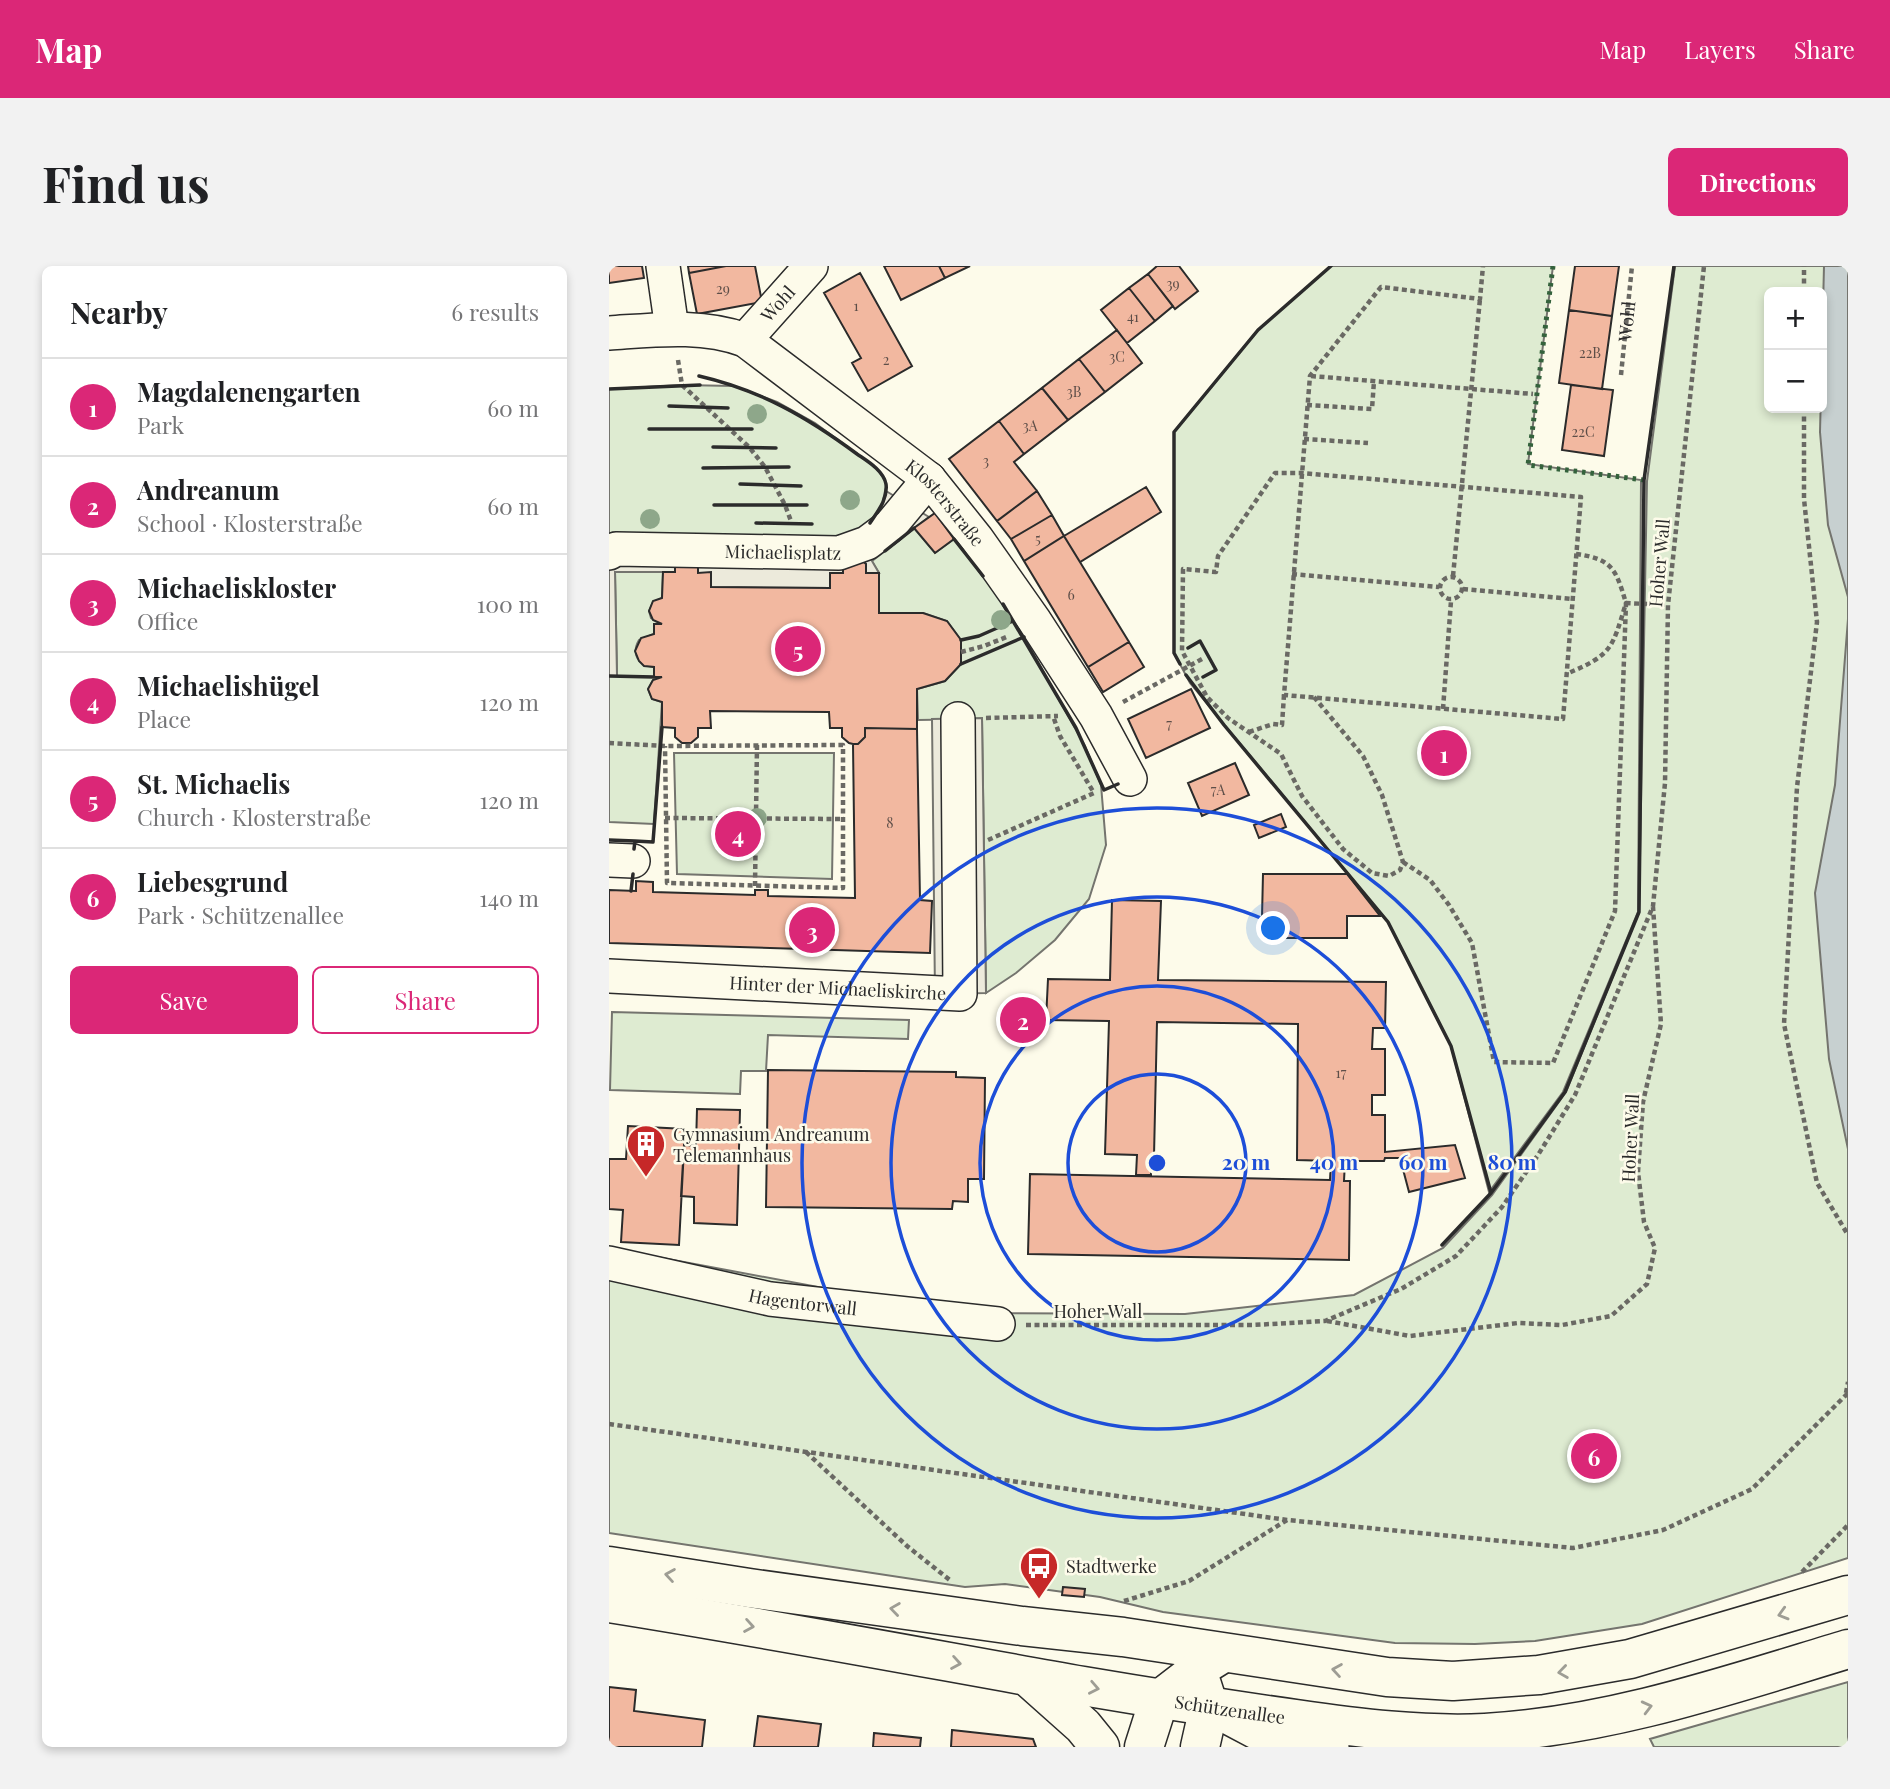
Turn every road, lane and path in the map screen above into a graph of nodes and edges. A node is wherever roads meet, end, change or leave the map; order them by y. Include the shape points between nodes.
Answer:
1 (663, 266) edge
2 (811, 266) edge
3 (1483, 266) edge
4 (1632, 266) edge
5 (1704, 266) edge
6 (1804, 266) edge
7 (1804, 287) edge
8 (1480, 299) junction
9 (672, 329) junction
10 (609, 333) edge
11 (745, 340) junction
12 (1621, 375) dead end
13 (1310, 376) junction
14 (1374, 381) junction
15 (682, 385) dead end
16 (1472, 389) junction
17 (1533, 394) dead end
18 (1307, 405) junction
19 (1804, 413) edge
20 (1304, 439) junction
21 (1368, 443) dead end
22 (1301, 473) junction
23 (929, 479) junction
24 (1462, 488) junction
25 (795, 552) junction
26 (609, 553) edge
27 (1576, 554) junction
28 (1292, 574) junction
29 (1453, 576) junction
30 (1439, 587) junction
31 (1464, 589) junction
32 (1572, 599) junction
33 (1451, 601) junction
34 (1626, 603) junction
35 (1668, 605) junction
36 (1034, 620) junction
37 (961, 652) dead end
38 (1202, 659) dead end
39 (1190, 666) junction
40 (1566, 674) junction
41 (1284, 695) junction
42 (1314, 697) junction
43 (1443, 709) junction
44 (1053, 716) junction
45 (1096, 716) junction
46 (958, 719) joint
47 (1061, 721) dead end
48 (1248, 732) junction
49 (609, 743) edge
50 (757, 745) junction
51 (665, 746) junction
52 (1130, 779) dead end
53 (666, 818) junction
54 (757, 818) junction
55 (843, 819) junction
56 (959, 853) junction
57 (1403, 862) junction
58 (755, 886) junction
59 (1653, 906) junction
60 (609, 976) edge
61 (1848, 1235) edge
62 (609, 1263) edge
63 (1325, 1321) junction
64 (998, 1324) joint
65 (1848, 1382) edge
66 (1847, 1393) edge
67 (609, 1424) edge
68 (805, 1451) junction
69 (1287, 1520) junction
70 (1848, 1525) edge
71 (609, 1566) edge
72 (1800, 1573) dead end
73 (956, 1586) dead end
74 (1848, 1595) edge
75 (1123, 1602) dead end
76 (609, 1603) edge
77 (1848, 1649) edge
78 (1197, 1657) junction
79 (1028, 1677) junction
80 (1160, 1700) junction
81 (1209, 1707) junction
82 (1483, 1733) junction
83 (1100, 1747) edge
84 (1144, 1747) edge
85 (1200, 1747) edge
86 (1332, 1747) edge
87 (1410, 1747) edge

1 - 9 street
2 - 11 street, Wohl
3 - 8 path
4 - 12 path, Wohl
5 - 35 path, Hoher Wall
6 - 7 path
8 - 13 path via 1381,287
8 - 16 path
9 - 10 street, Klosterstraße
9 - 11 street, Klosterstraße via 722,332
11 - 23 street, Klosterstraße
13 - 14 path
13 - 18 path
14 - 16 path
14 - 18 path via 1372,410
15 - 25 path via 765,467 792,524
16 - 17 path
16 - 24 path
18 - 20 path
19 - 61 path via 1804,499 1817,622 1797,787 1784,1024 1817,1183
20 - 21 path
20 - 22 path
22 - 24 path
22 - 28 path
22 - 39 path via 1275,473 1217,556 1216,572 1183,569 1182,651
23 - 25 street, Michaelisplatz via 890,526 867,542 839,553
23 - 36 street, Klosterstraße
24 - 27 path via 1581,497
24 - 29 path
25 - 26 street, Michaelisplatz via 616,549
27 - 32 path
27 - 34 path via 1598,557 1617,575
28 - 30 path
28 - 41 path
29 - 30 path
29 - 31 path
30 - 33 path via 1442,596
31 - 32 path
31 - 33 path
32 - 40 path
33 - 43 path
34 - 35 path
34 - 40 path via 1614,642 1595,662
34 - 57 path via 1615,911 1553,1063 1494,1062 1472,943 1430,880
35 - 59 path, Hoher Wall via 1665,783
36 - 37 path via 1008,636
36 - 45 street, Klosterstraße
38 - 39 path
39 - 45 path
39 - 48 path via 1207,697
40 - 43 path via 1563,719
41 - 42 path
41 - 48 path via 1282,725
42 - 43 path
42 - 57 path via 1363,756 1382,795
44 - 46 path
44 - 47 path
44 - 56 path via 1094,793
45 - 52 street, Klosterstraße
46 - 56 street, Hinter der Michaeliskirche
48 - 57 path via 1281,754 1302,796 1343,849 1373,873 1389,876 1400,870
49 - 51 path
50 - 51 path
50 - 54 path
50 - 55 path via 843,745
51 - 53 path
53 - 54 path
53 - 58 path via 667,883
54 - 55 path
54 - 58 path
55 - 58 path via 843,888
56 - 60 street, Hinter der Michaeliskirche via 960,994
59 - 63 path, Hoher Wall via 1575,1096 1502,1207 1456,1256 1401,1289
59 - 63 path, Hoher Wall via 1661,1024 1643,1102 1638,1172 1644,1222 1655,1248 1647,1284 1611,1316 1562,1325 1518,1323 1410,1336
62 - 64 street, Hagentorwall via 770,1299
63 - 64 path, Hoher Wall
65 - 66 path
66 - 69 path via 1752,1489 1663,1530 1573,1548
67 - 68 path
68 - 69 path
68 - 73 path
69 - 75 path via 1189,1581
70 - 72 path
78 -> 71 main road
74 -> 78 main road via 1630,1659 1539,1675 1408,1679
76 -> 79 main road, Schützenallee
82 -> 77 main road, Schützenallee via 1627,1712
78 - 80 main road
78 - 81 main road
79 -> 80 main road, Schützenallee
79 - 83 main road
80 - 81 main road, Schützenallee
80 - 84 main road
81 - 82 main road, Schützenallee via 1350,1727
81 - 85 main road
81 - 86 street via 1269,1739
82 - 87 street

